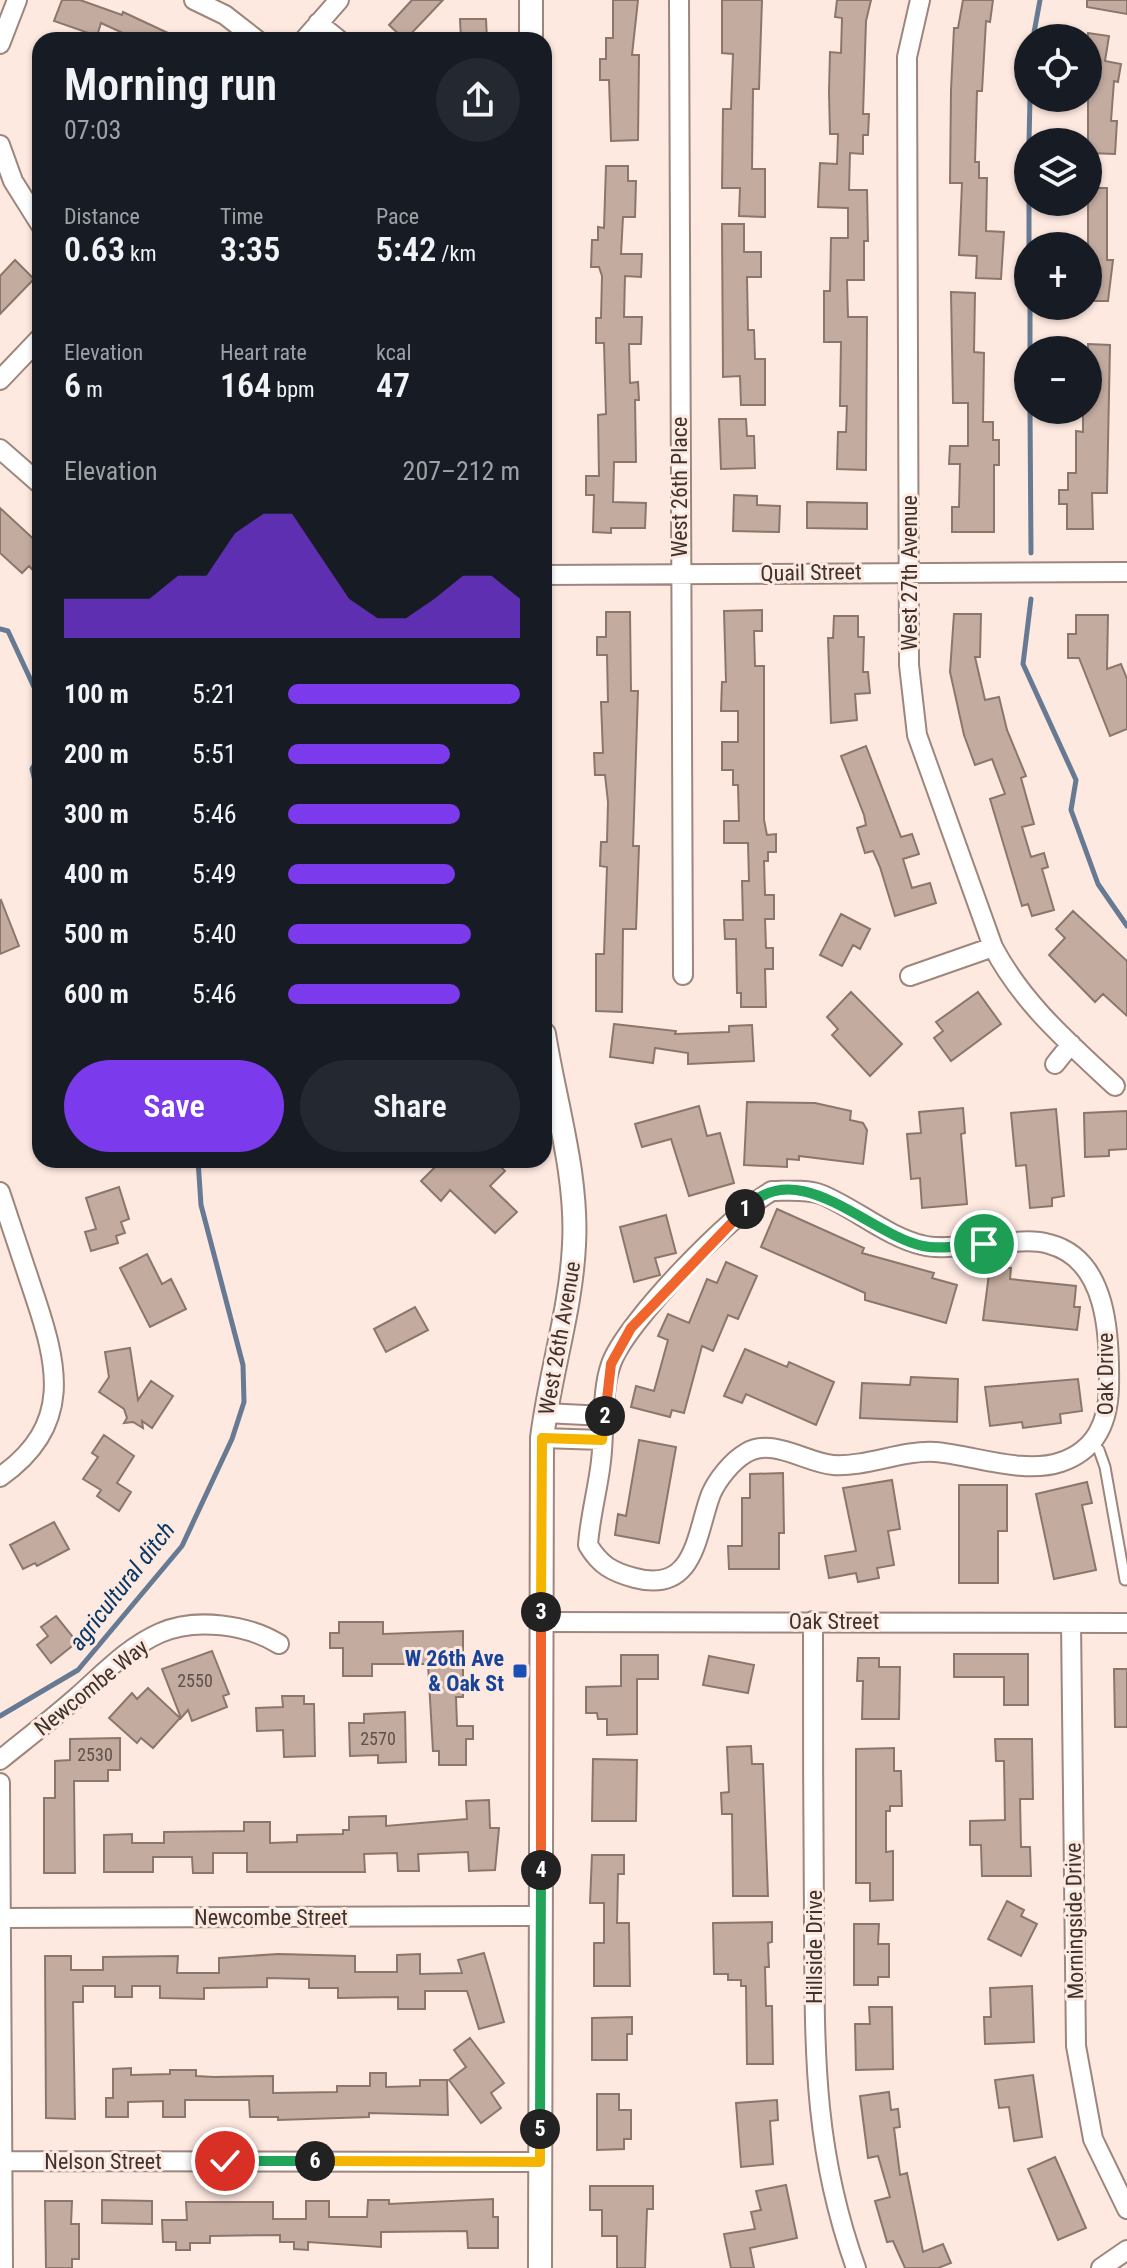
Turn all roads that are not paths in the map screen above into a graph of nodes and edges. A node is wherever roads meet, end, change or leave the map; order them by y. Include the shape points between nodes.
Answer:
1 (17, 0) edge
2 (194, 0) edge
3 (339, 0) edge
4 (531, 0) edge
5 (679, 0) edge
6 (920, 0) edge
7 (318, 23) junction
8 (247, 32) edge
9 (311, 32) edge
10 (329, 32) edge
11 (531, 32) edge
12 (0, 44) edge
13 (0, 145) edge
14 (32, 211) edge
15 (32, 346) edge
16 (0, 380) edge
17 (0, 449) edge
18 (32, 477) edge
19 (909, 571) junction
20 (1127, 572) edge
21 (679, 574) junction
22 (552, 575) edge
23 (993, 947) junction
24 (683, 975) dead end
25 (910, 976) dead end
26 (1071, 1044) junction
27 (1055, 1064) dead end
28 (552, 1083) edge
29 (1115, 1086) dead end
30 (0, 1192) edge
31 (545, 1413) junction
32 (605, 1416) junction
33 (542, 1438) junction
34 (602, 1440) junction
35 (1091, 1442) junction
36 (0, 1477) edge
37 (1125, 1580) dead end
38 (813, 1621) junction
39 (541, 1622) junction
40 (1071, 1623) junction
41 (1127, 1623) edge
42 (279, 1644) dead end
43 (0, 1760) edge
44 (0, 1783) edge
45 (0, 1791) edge
46 (541, 1916) junction
47 (1, 1918) edge
48 (1, 2024) edge
49 (1, 2161) edge
50 (540, 2162) junction
51 (1127, 2209) edge
52 (1127, 2250) edge
53 (3, 2268) edge
54 (540, 2268) edge
55 (856, 2268) edge
56 (1101, 2268) edge

1 - 12 street
2 - 8 street
3 - 7 street
4 - 11 street
5 - 21 street, West 26th Place
6 - 19 street, West 27th Avenue via 907,57
7 - 9 street
7 - 10 street
13 - 14 street
15 - 16 street
17 - 18 street
19 - 20 street, Quail Street
19 - 21 street, Quail Street
19 - 23 street, West 27th Avenue via 909,665 917,735
21 - 22 street, Quail Street
21 - 24 street, West 26th Place
23 - 25 street
23 - 26 street, West 27th Avenue via 1028,1003
26 - 27 street
26 - 29 street, West 27th Avenue
28 - 31 street, West 26th Avenue via 575,1223 570,1288
30 - 36 street via 51,1342 56,1388 43,1433
31 - 32 street
31 - 33 street, West 26th Avenue
32 - 34 street, Oak Drive
32 - 35 street, Oak Drive via 611,1364 631,1328 751,1203 772,1191 792,1191 819,1193 923,1246 1046,1242 1084,1264 1099,1292 1108,1360 1105,1427
33 - 34 street
33 - 39 street, West 26th Avenue
34 - 35 street, Oak Drive via 588,1545 614,1573 650,1583 664,1581 686,1564 720,1478 747,1452 772,1448 834,1465 932,1452 1027,1465 1059,1463
35 - 37 lane via 1105,1467
38 - 39 street, Oak Street
38 - 40 street, Oak Street
38 - 55 street, Hillside Drive via 815,2074 823,2150
39 - 46 street, West 26th Avenue
40 - 41 street, Oak Street
40 - 51 street, Morningside Drive via 1076,2046 1093,2139
42 - 43 street, Newcombe Way via 261,1633 229,1626 161,1632 132,1649
44 - 45 street
45 - 47 street
46 - 47 street, Newcombe Street
46 - 50 street, West 26th Avenue
47 - 48 street
48 - 49 street
49 - 50 street, Nelson Street
49 - 53 street
50 - 54 street, West 26th Avenue
52 - 56 street

